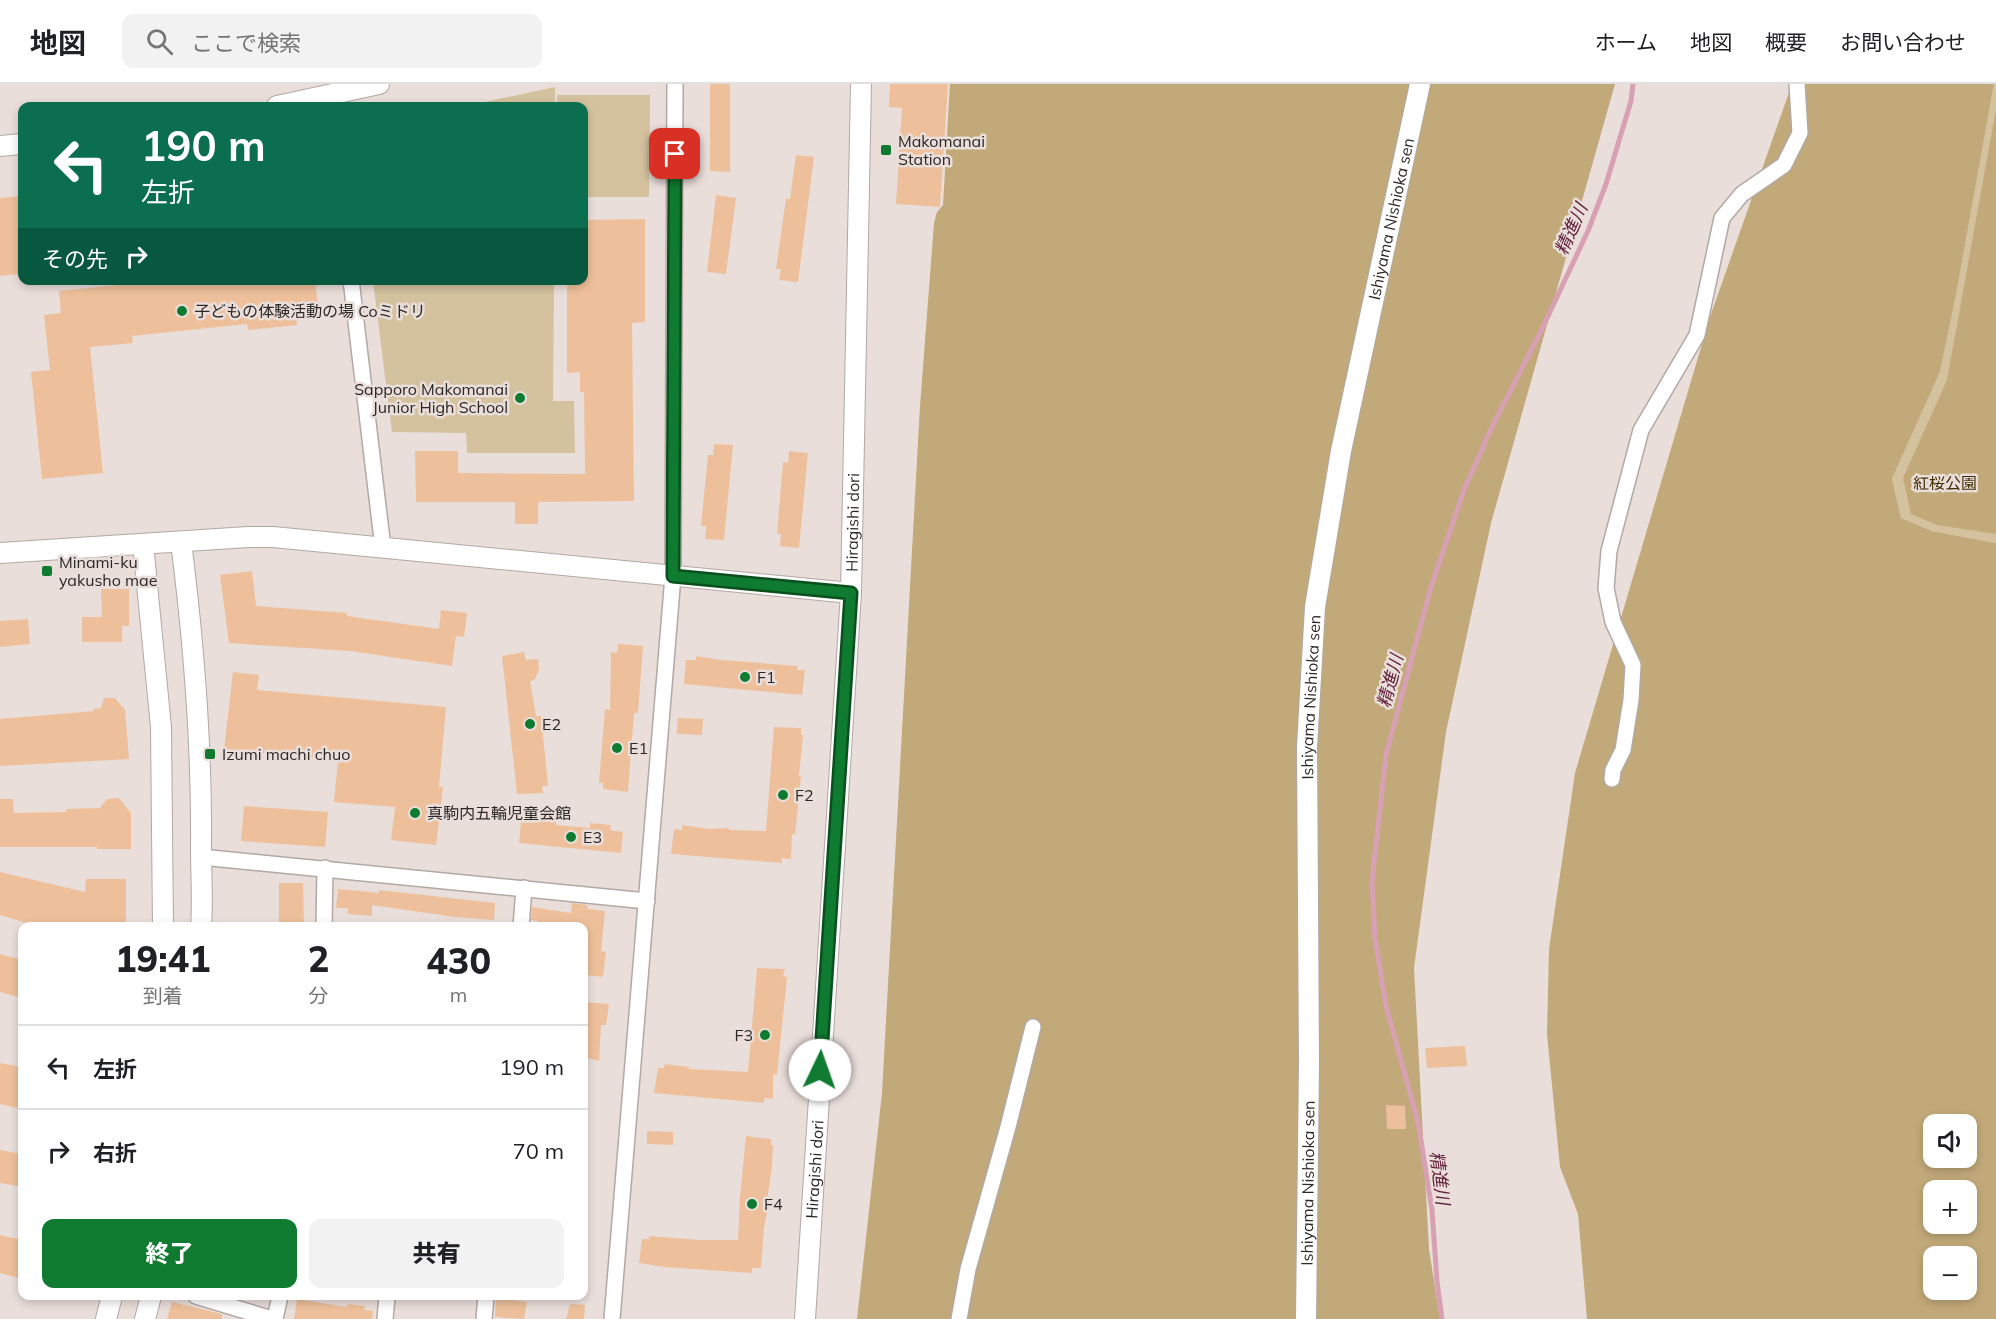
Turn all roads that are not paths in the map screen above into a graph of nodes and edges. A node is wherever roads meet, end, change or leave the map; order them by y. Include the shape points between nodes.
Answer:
1 (379, 84) edge
2 (675, 84) edge
3 (861, 84) edge
4 (1420, 84) edge
5 (1797, 84) edge
6 (329, 101) edge
7 (18, 144) edge
8 (0, 146) edge
9 (352, 285) edge
10 (181, 542) junction
11 (143, 544) junction
12 (383, 548) junction
13 (0, 553) edge
14 (673, 576) junction
15 (851, 593) junction
16 (1612, 779) dead end
17 (201, 857) junction
18 (325, 868) junction
19 (524, 888) junction
20 (647, 901) junction
21 (163, 922) edge
22 (201, 922) edge
23 (324, 922) edge
24 (521, 922) edge
25 (1033, 1027) dead end
26 (111, 1300) edge
27 (150, 1300) edge
28 (209, 1300) edge
29 (279, 1300) edge
30 (387, 1300) edge
31 (485, 1300) edge
32 (106, 1319) edge
33 (145, 1319) edge
34 (273, 1319) edge
35 (385, 1319) edge
36 (483, 1319) edge
37 (612, 1319) edge
38 (805, 1319) edge
39 (959, 1319) edge
40 (1306, 1319) edge

1 - 6 street
2 - 14 street
3 - 15 street, Hiragishi dori
4 - 40 street, Ishiyama Nishioka sen via 1341,451 1315,606 1307,747
5 - 16 street via 1800,133 1784,165 1742,194 1722,218 1697,335 1641,430 1609,551 1606,588 1613,622 1633,666 1623,750
7 - 8 street
9 - 12 street
10 - 11 street
10 - 12 street via 273,537
10 - 17 street via 199,723
11 - 13 street
11 - 21 street via 161,727
12 - 14 street
14 - 15 street
14 - 20 street
15 - 38 street, Hiragishi dori
17 - 18 street
17 - 22 street
18 - 19 street
18 - 23 street
19 - 20 street
19 - 24 street
20 - 37 street
25 - 39 street via 968,1269
26 - 32 street
27 - 33 street
28 - 34 street
29 - 34 street
30 - 35 street
31 - 36 street

